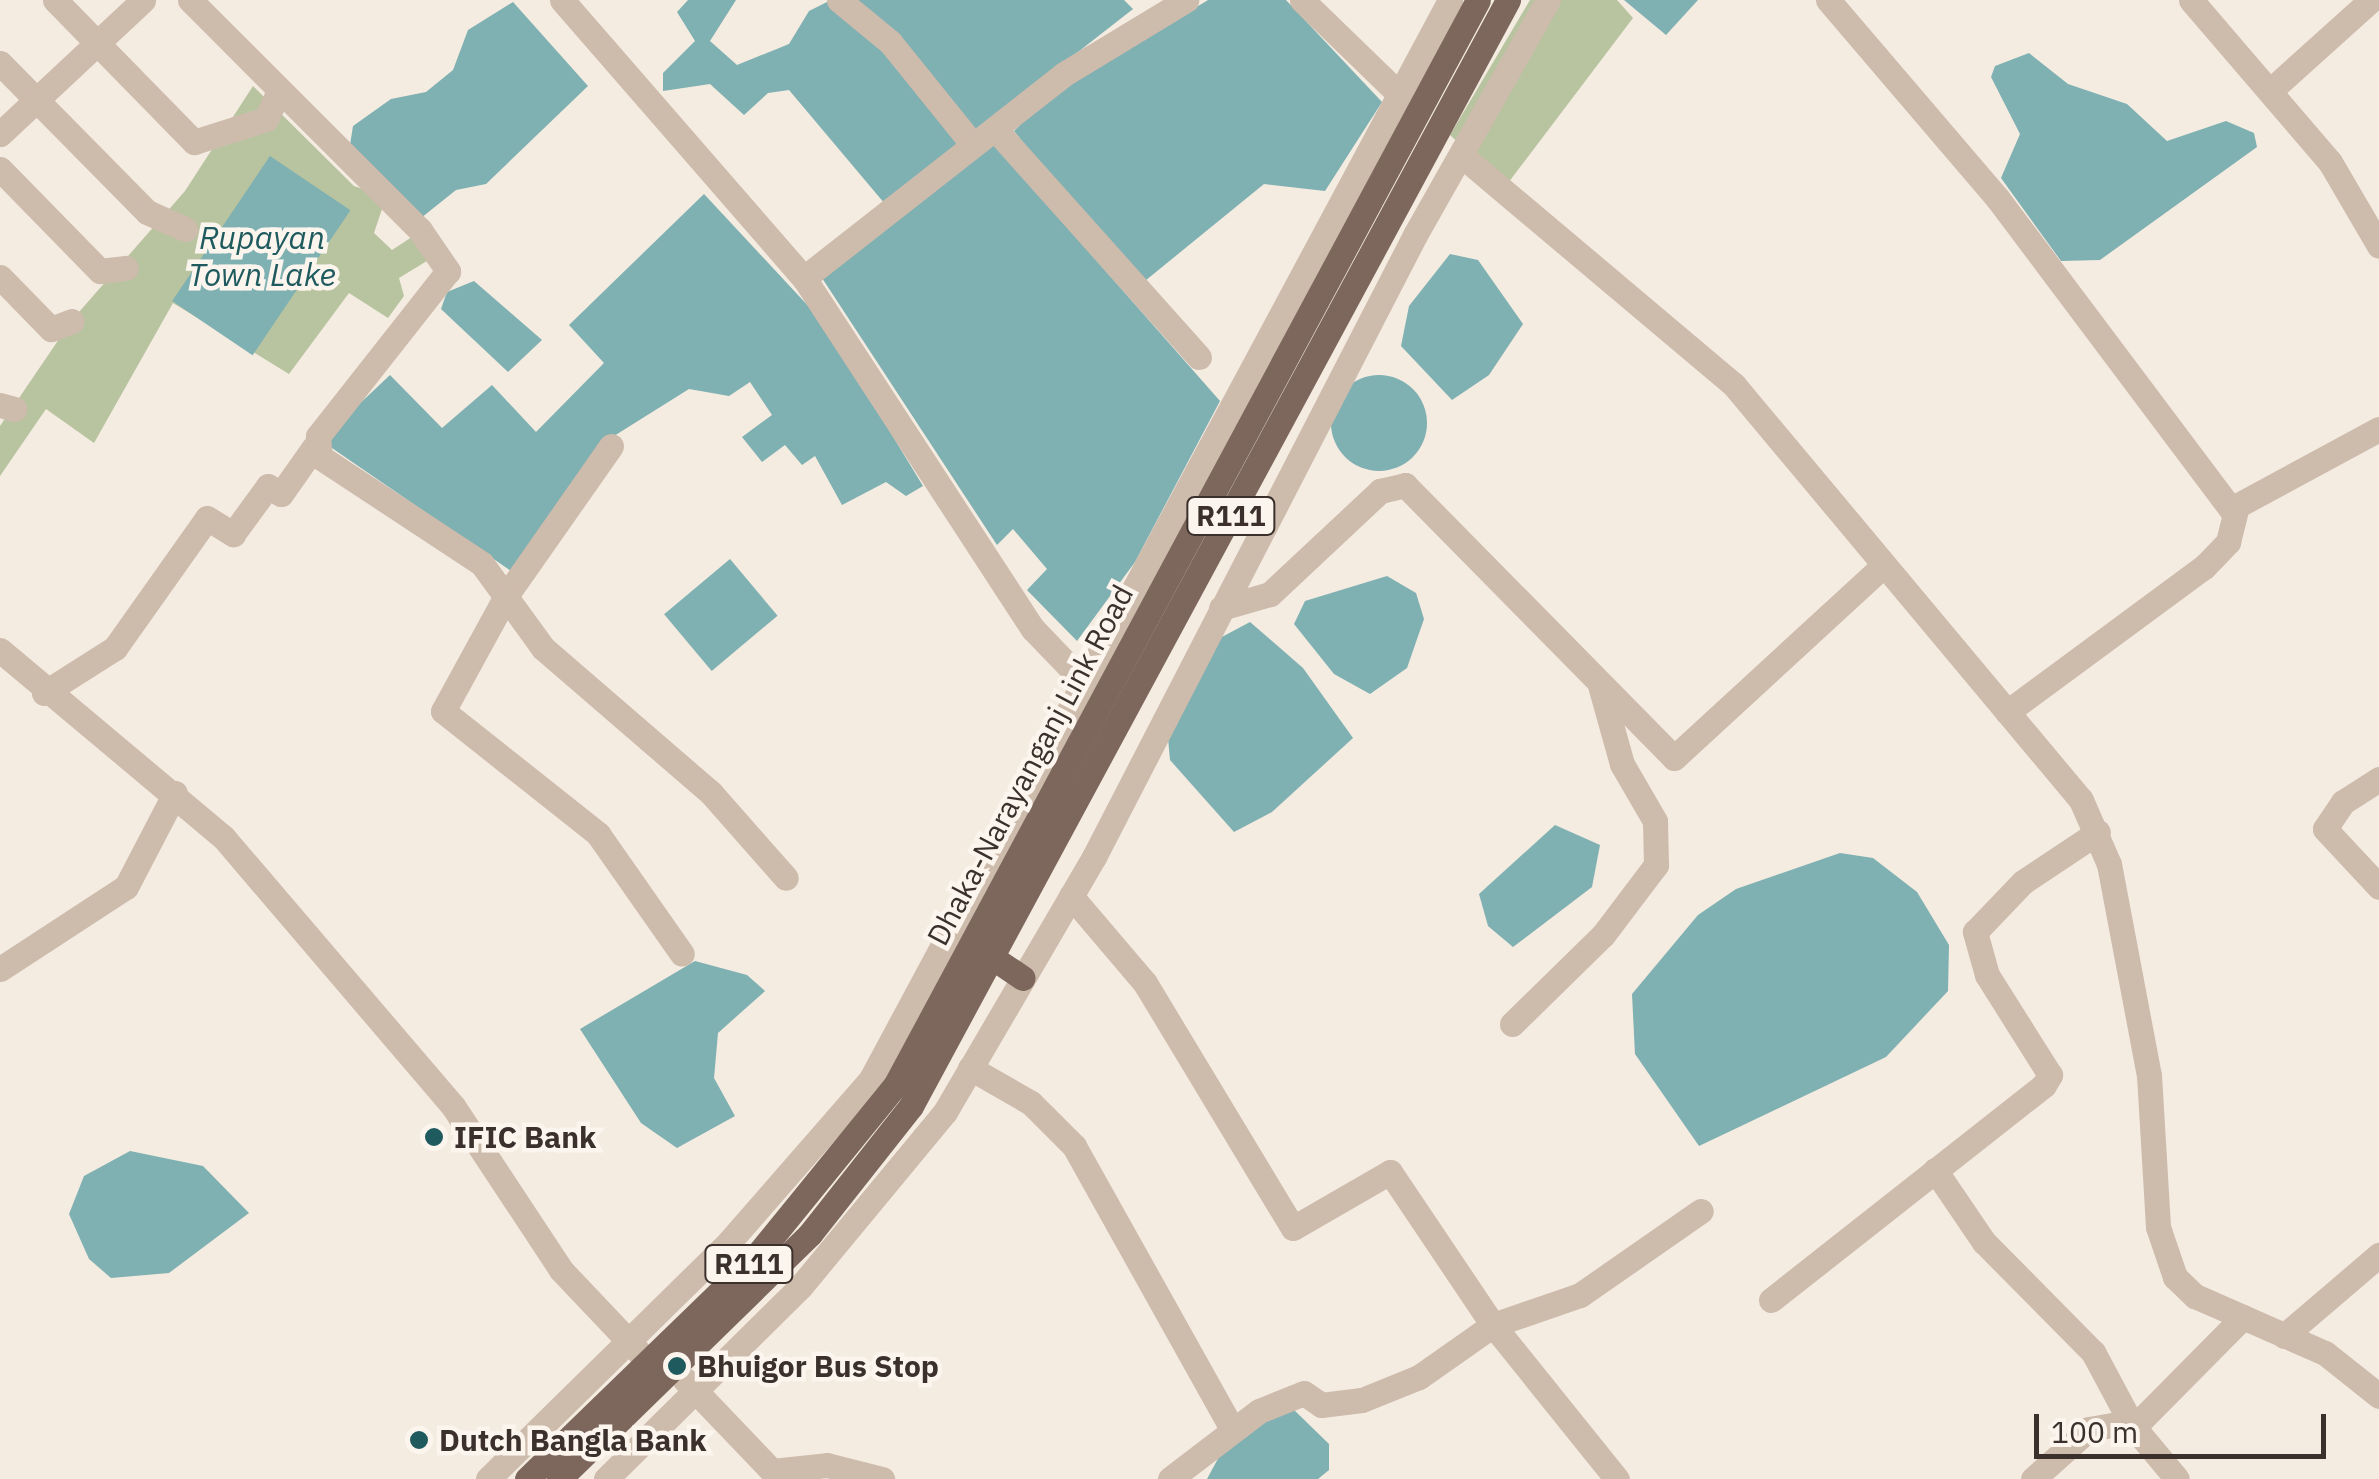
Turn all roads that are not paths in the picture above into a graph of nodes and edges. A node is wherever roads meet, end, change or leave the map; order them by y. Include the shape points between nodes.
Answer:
1 (55, 0) edge
2 (143, 0) edge
3 (190, 0) edge
4 (562, 0) edge
5 (839, 0) edge
6 (1186, 0) edge
7 (1302, 0) edge
8 (1450, 0) edge
9 (1478, 0) edge
10 (1508, 0) edge
11 (1548, 0) edge
12 (1828, 0) edge
13 (2192, 0) edge
14 (2371, 0) edge
15 (96, 42) junction
16 (0, 64) edge
17 (2271, 90) junction
18 (279, 91) junction
19 (1398, 93) junction
20 (35, 100) junction
21 (994, 128) junction
22 (0, 134) edge
23 (973, 144) junction
24 (1460, 155) junction
25 (0, 170) edge
26 (185, 229) dead end
27 (2379, 246) edge
28 (113, 270) dead end
29 (0, 276) edge
30 (804, 278) junction
31 (62, 325) dead end
32 (1199, 357) dead end
33 (2379, 430) edge
34 (314, 446) junction
35 (611, 446) dead end
36 (2236, 511) junction
37 (1884, 564) junction
38 (506, 596) junction
39 (1221, 608) junction
40 (0, 650) edge
41 (1084, 682) junction
42 (1600, 685) junction
43 (44, 694) junction
44 (2007, 712) junction
45 (2379, 779) edge
46 (176, 794) junction
47 (2098, 832) junction
48 (786, 878) dead end
49 (2379, 887) edge
50 (1071, 896) junction
51 (964, 938) junction
52 (682, 954) dead end
53 (996, 960) junction
54 (0, 969) edge
55 (1023, 978) junction
56 (1512, 1024) dead end
57 (970, 1068) junction
58 (1935, 1170) junction
59 (1701, 1211) dead end
60 (2379, 1256) edge
61 (1771, 1300) dead end
62 (2243, 1317) junction
63 (1493, 1325) junction
64 (2284, 1336) junction
65 (624, 1342) junction
66 (698, 1388) junction
67 (2379, 1396) edge
68 (2132, 1425) junction
69 (1232, 1429) junction
70 (767, 1475) edge
71 (488, 1479) edge
72 (527, 1479) edge
73 (559, 1479) edge
74 (606, 1479) edge
75 (882, 1479) edge
76 (1170, 1479) edge
77 (1616, 1479) edge
78 (2033, 1479) edge
79 (2177, 1479) edge

1 - 15 street
2 - 15 street
3 - 18 street
4 - 30 street
5 - 23 street via 890,42
6 - 21 street
7 - 19 street
8 - 19 street
9 - 51 main road, Dhaka-Narayanganj Link Road / R111
10 - 53 main road, Dhaka-Narayanganj Link Road / R111
11 - 24 street
12 - 36 street via 1998,199
13 - 17 street
14 - 17 street
15 - 18 street via 194,142 266,118
15 - 20 street
16 - 20 street
17 - 27 street via 2330,162
18 - 34 street via 420,230 448,271
19 - 41 street
20 - 22 street
20 - 26 street via 147,212
21 - 23 street
21 - 32 street
23 - 30 street
24 - 37 street via 1590,273 1710,360
24 - 39 street
25 - 28 street
29 - 31 street
30 - 41 street via 1033,630
33 - 36 street
34 - 38 street via 333,469 482,564
34 - 43 street via 281,494 268,486 233,534 207,518 115,648
35 - 38 street
36 - 44 street via 2228,542 2204,567
37 - 42 street via 1674,758
37 - 44 street
38 - 48 street via 543,648 712,793
38 - 52 street via 443,711 598,834
39 - 42 street via 1270,594 1394,482 1456,529
39 - 50 street
40 - 43 street
41 - 51 street
42 - 56 street via 1622,764 1655,821 1656,865 1604,935
43 - 46 street
44 - 47 street
45 - 49 street via 2343,802 2325,829
46 - 54 street via 126,887
46 - 65 street via 453,1106 561,1270
47 - 58 street via 2022,882 1974,932 1986,975 2050,1075
47 - 62 street via 2143,1037 2166,1256 2195,1296
50 - 55 street
50 - 63 street via 1145,983 1293,1228 1390,1172
51 - 65 street via 831,1135
51 - 72 main road, Dhaka-Narayanganj Link Road / R111 via 933,1018 854,1146
53 - 55 main road
53 - 73 main road, Dhaka-Narayanganj Link Road / R111 via 874,1160 810,1234
55 - 57 street
57 - 66 street via 878,1202
57 - 69 street via 1031,1103 1074,1146
58 - 61 street
58 - 68 street via 2029,1294 2093,1352
59 - 63 street via 1580,1295
60 - 64 street
62 - 64 street
62 - 68 street
63 - 69 street via 1419,1377 1362,1400 1321,1405 1304,1394
63 - 77 street
64 - 67 street via 2358,1373
65 - 66 street
65 - 71 street
66 - 70 street
66 - 74 street
68 - 78 street via 2090,1429
68 - 79 street
69 - 76 street
70 - 75 street via 826,1464

